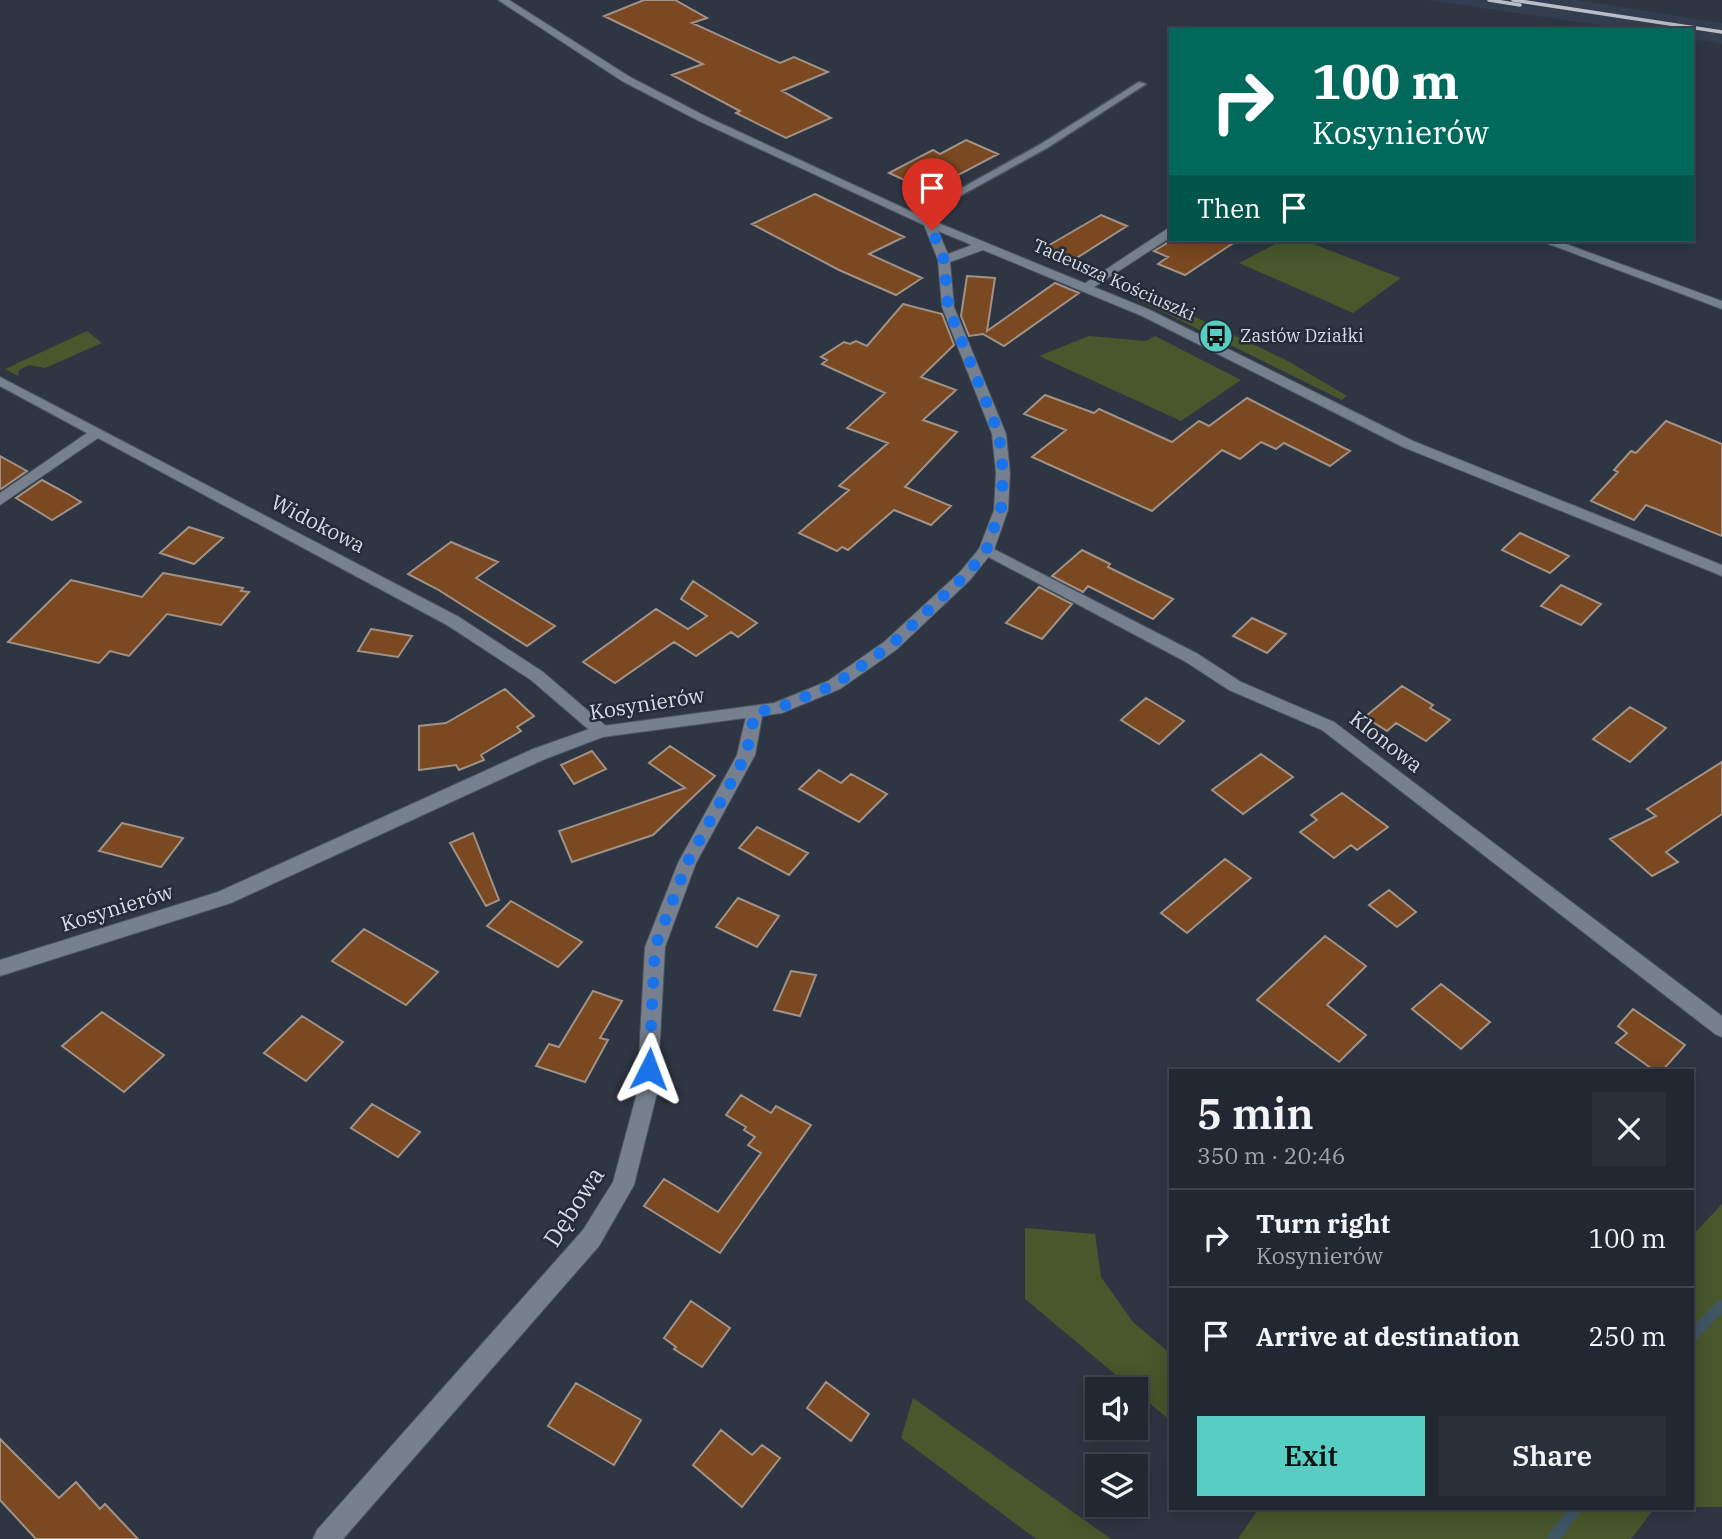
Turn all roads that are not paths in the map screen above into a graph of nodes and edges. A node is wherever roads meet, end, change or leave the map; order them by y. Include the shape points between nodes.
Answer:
1 (503, 0) edge
2 (1142, 84) dead end
3 (915, 217) junction
4 (929, 223) junction
5 (1169, 233) edge
6 (1549, 242) edge
7 (984, 245) junction
8 (944, 260) junction
9 (1087, 286) junction
10 (1722, 305) edge
11 (0, 381) edge
12 (96, 434) junction
13 (0, 500) edge
14 (986, 551) junction
15 (1722, 571) edge
16 (755, 712) junction
17 (601, 731) junction
18 (0, 968) edge
19 (1722, 1028) edge
20 (326, 1539) edge

1 - 3 street, Tadeusza Kościuszki via 664,100
2 - 3 lane via 1044,146
3 - 4 street, Tadeusza Kościuszki
4 - 7 street, Tadeusza Kościuszki
4 - 8 street, Kosynierów
5 - 9 street
6 - 10 street
7 - 8 street
7 - 9 street, Tadeusza Kościuszki
8 - 14 street, Kosynierów via 948,307 999,434 1001,510
9 - 15 street, Tadeusza Kościuszki via 1408,444
11 - 12 street, Widokowa
12 - 13 street
12 - 17 street, Widokowa via 453,621 537,676
14 - 16 street, Kosynierów via 879,654 834,685 776,709
14 - 19 street, Klonowa via 1192,657 1235,686 1328,726
16 - 17 street, Kosynierów
16 - 20 street, Dębowa via 746,755 687,863 655,947 647,1093 623,1185 591,1238
17 - 18 street, Kosynierów via 539,754 224,898

